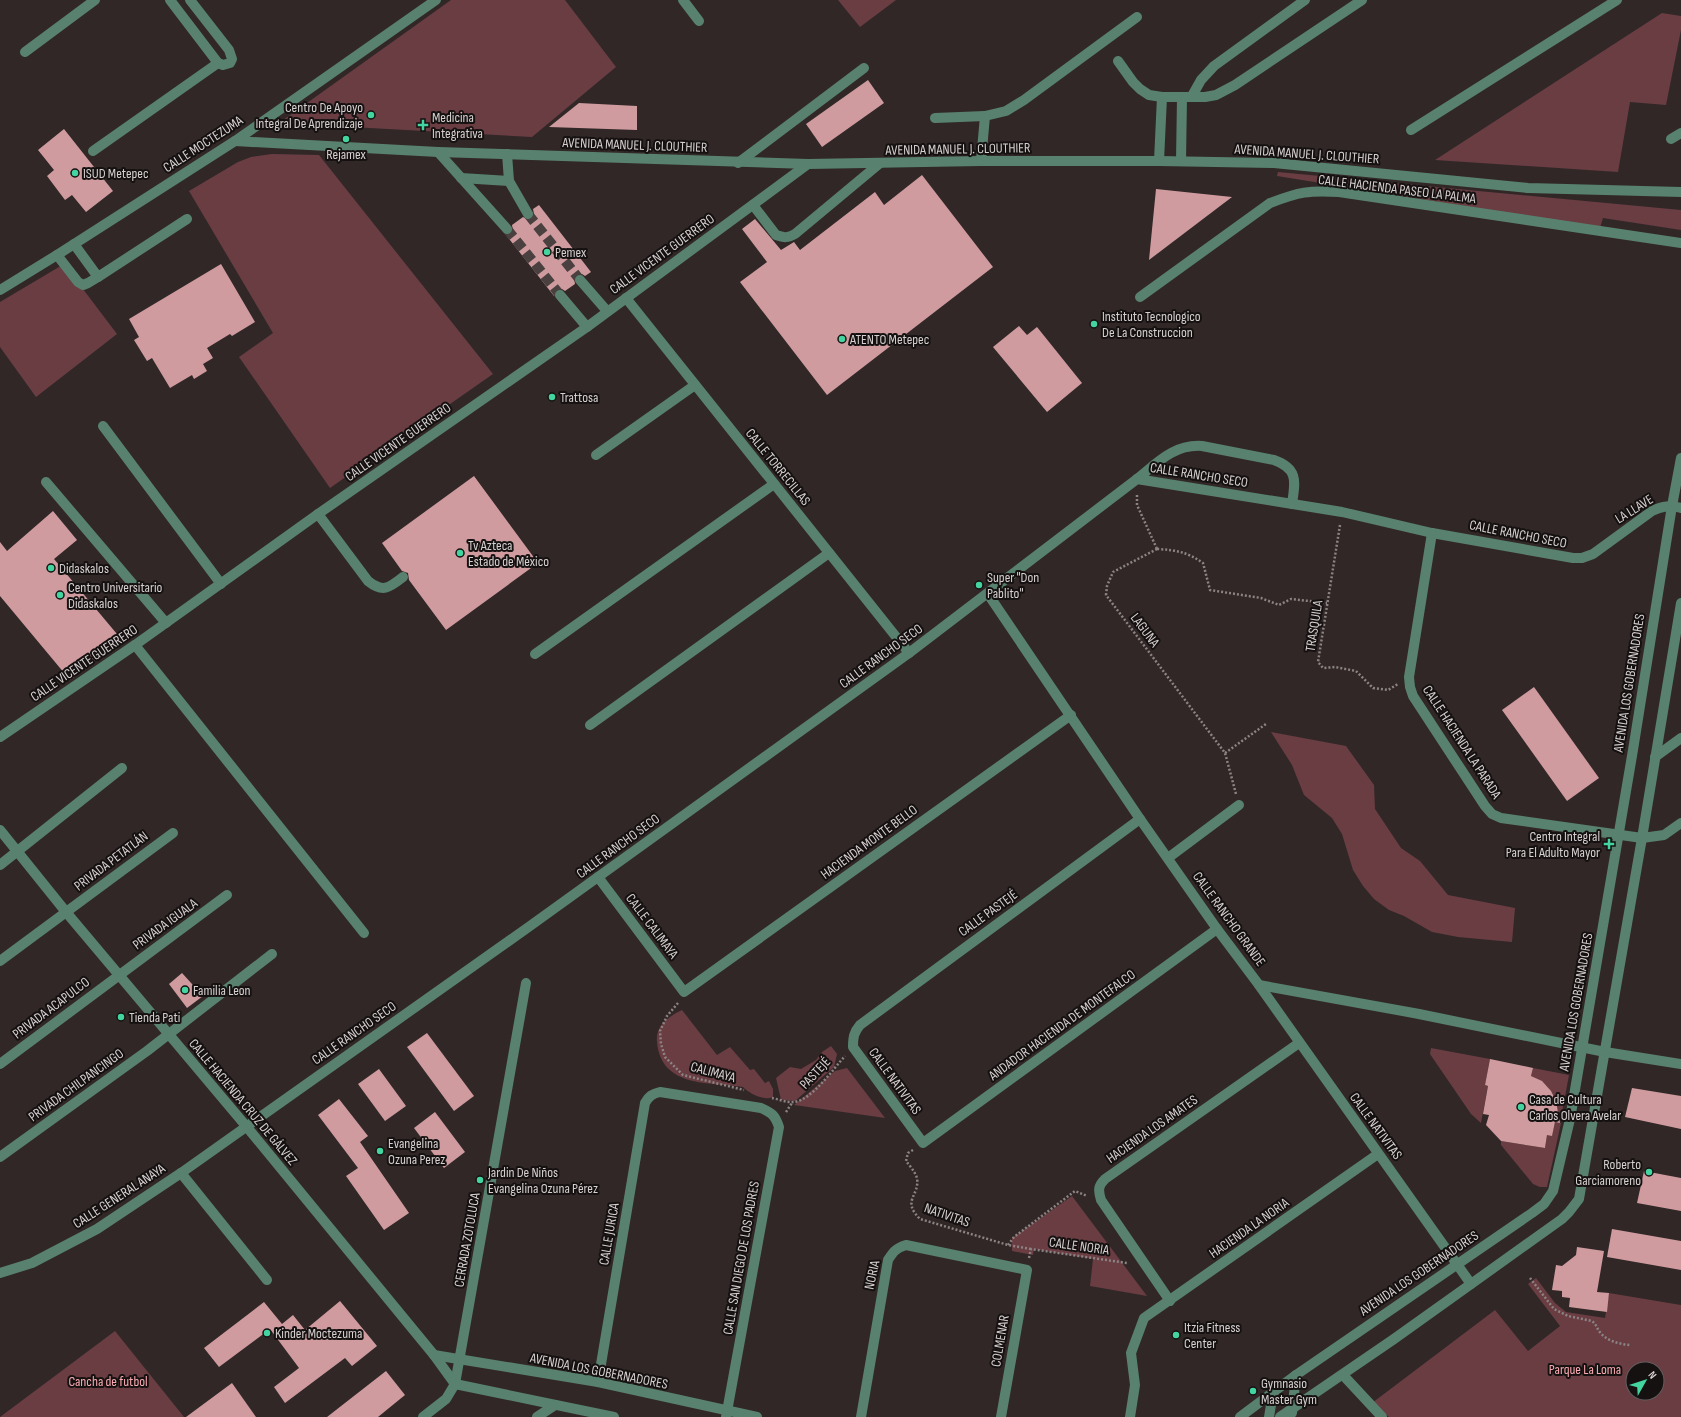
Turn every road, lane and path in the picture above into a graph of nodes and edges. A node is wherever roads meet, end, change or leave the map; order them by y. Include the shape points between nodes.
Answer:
1 (95, 0) edge
2 (170, 0) edge
3 (190, 0) edge
4 (436, 0) edge
5 (683, 0) edge
6 (1305, 0) edge
7 (1362, 0) edge
8 (1617, 0) edge
9 (1137, 17) dead end
10 (699, 21) dead end
11 (25, 52) dead end
12 (1118, 61) dead end
13 (218, 63) junction
14 (864, 68) dead end
15 (1187, 96) junction
16 (1162, 97) junction
17 (985, 116) junction
18 (935, 118) dead end
19 (1411, 130) dead end
20 (1681, 133) edge
21 (1671, 139) dead end
22 (235, 141) junction
23 (93, 151) dead end
24 (438, 152) junction
25 (507, 154) junction
26 (981, 161) junction
27 (1159, 161) junction
28 (1181, 161) junction
29 (738, 163) junction
30 (808, 164) junction
31 (879, 164) junction
32 (461, 178) junction
33 (509, 182) junction
34 (1681, 192) edge
35 (753, 205) junction
36 (528, 214) tunnel mouth
37 (187, 219) dead end
38 (507, 229) tunnel mouth
39 (1681, 243) edge
40 (74, 244) junction
41 (57, 255) junction
42 (98, 277) junction
43 (580, 280) tunnel mouth
44 (0, 290) edge
45 (560, 295) tunnel mouth
46 (1140, 297) dead end
47 (626, 298) junction
48 (607, 311) junction
49 (587, 327) junction
50 (695, 385) junction
51 (103, 426) dead end
52 (596, 455) dead end
53 (1681, 458) edge
54 (1137, 479) junction
55 (46, 482) dead end
56 (774, 484) junction
57 (1292, 504) junction
58 (1676, 507) edge
59 (1342, 512) junction
60 (318, 514) junction
61 (1432, 533) junction
62 (1605, 545) joint
63 (1157, 549) junction
64 (828, 553) junction
65 (403, 577) dead end
66 (221, 584) junction
67 (988, 594) junction
68 (1327, 603) junction
69 (1681, 603) edge
70 (166, 624) junction
71 (135, 645) junction
72 (909, 653) junction
73 (535, 654) dead end
74 (1409, 677) junction
75 (1071, 715) junction
76 (1266, 724) dead end
77 (590, 725) dead end
78 (0, 737) edge
79 (1681, 738) edge
80 (1225, 753) junction
81 (1655, 757) junction
82 (122, 768) dead end
83 (1239, 805) joint
84 (1140, 819) junction
85 (1681, 823) edge
86 (0, 830) edge
87 (173, 832) dead end
88 (1618, 834) junction
89 (1642, 838) junction
90 (17, 852) junction
91 (1168, 858) junction
92 (0, 865) edge
93 (598, 877) junction
94 (227, 895) dead end
95 (66, 912) junction
96 (1218, 929) junction
97 (364, 933) dead end
98 (272, 954) dead end
99 (0, 961) edge
100 (119, 975) junction
101 (526, 984) dead end
102 (1259, 985) junction
103 (684, 992) junction
104 (855, 1032) joint
105 (168, 1035) junction
106 (1299, 1043) junction
107 (1582, 1046) junction
108 (853, 1047) junction
109 (1605, 1052) junction
110 (0, 1064) edge
111 (1681, 1064) edge
112 (748, 1092) dead end
113 (770, 1097) dead end
114 (770, 1112) joint
115 (246, 1126) junction
116 (923, 1143) junction
117 (1378, 1154) junction
118 (0, 1156) edge
119 (181, 1173) junction
120 (1100, 1200) junction
121 (1008, 1245) junction
122 (1031, 1249) junction
123 (1457, 1264) junction
124 (1145, 1266) junction
125 (1027, 1270) junction
126 (0, 1273) edge
127 (1530, 1278) dead end
128 (267, 1280) dead end
129 (1471, 1284) junction
130 (1170, 1301) junction
131 (1630, 1345) dead end
132 (434, 1355) junction
133 (461, 1359) junction
134 (1296, 1375) junction
135 (1343, 1375) junction
136 (598, 1382) junction
137 (455, 1384) junction
138 (1273, 1393) junction
139 (555, 1405) junction
140 (1292, 1413) edge
141 (727, 1414) edge
142 (422, 1417) edge
143 (537, 1417) edge
144 (614, 1417) edge
145 (757, 1417) edge
146 (860, 1417) edge
147 (1001, 1417) edge
148 (1130, 1417) edge
149 (1240, 1417) edge
150 (1269, 1417) edge
151 (1280, 1417) edge
152 (1382, 1417) edge

1 - 11 street
2 - 13 street
3 - 13 street via 231,54 230,63
4 - 22 street, CALLE MOCTEZUMA
5 - 10 street
6 - 15 street via 1214,66
7 - 15 street via 1236,85 1216,95
8 - 19 street
9 - 17 street via 1024,100 1006,110
12 - 16 street via 1140,89 1149,95
13 - 23 street
14 - 29 street
15 - 16 street
15 - 28 street
16 - 27 street
17 - 18 street
17 - 26 street
20 - 21 street
22 - 24 street, AVENIDA MANUEL J. CLOUTHIER
22 - 40 street, CALLE MOCTEZUMA
24 - 25 street, AVENIDA MANUEL J. CLOUTHIER
24 - 32 street
25 - 29 street, AVENIDA MANUEL J. CLOUTHIER
25 - 33 street
26 - 27 street, AVENIDA MANUEL J. CLOUTHIER
26 - 31 street, AVENIDA MANUEL J. CLOUTHIER
27 - 28 street, AVENIDA MANUEL J. CLOUTHIER
28 - 34 street, AVENIDA MANUEL J. CLOUTHIER via 1274,163 1528,188
29 - 30 street, AVENIDA MANUEL J. CLOUTHIER
30 - 31 street, AVENIDA MANUEL J. CLOUTHIER
30 - 35 street, CALLE VICENTE GUERRERO
31 - 35 street via 788,238 776,235
32 - 33 street
32 - 38 street
33 - 36 street
35 - 47 street, CALLE VICENTE GUERRERO
37 - 42 street
39 - 46 street, CALLE HACIENDA PASEO LA PALMA via 1315,191 1295,194 1270,203
40 - 41 street, CALLE MOCTEZUMA
40 - 42 street
41 - 42 street via 83,285
41 - 44 street, CALLE MOCTEZUMA
43 - 48 street
45 - 49 street
47 - 48 street, CALLE VICENTE GUERRERO
47 - 50 street, CALLE TORRECILLAS
48 - 49 street, CALLE VICENTE GUERRERO
49 - 60 street, CALLE VICENTE GUERRERO
50 - 52 street
50 - 56 street, CALLE TORRECILLAS
51 - 66 street
53 - 58 street, AVENIDA LOS GOBERNADORES
54 - 57 street, CALLE RANCHO SECO
54 - 57 street via 1180,448 1202,446 1285,464 1292,471 1295,480
54 - 63 path via 1137,505
54 - 67 street, CALLE RANCHO SECO
55 - 70 street
56 - 64 street, CALLE TORRECILLAS
56 - 73 street
57 - 59 street, CALLE RANCHO SECO
58 - 62 street, LA LLAVE via 1661,507 1652,511
58 - 88 street, AVENIDA LOS GOBERNADORES
59 - 61 street, CALLE RANCHO SECO
59 - 68 path, TRASQUILA
60 - 65 street via 376,588 391,587
60 - 66 street, CALLE VICENTE GUERRERO
61 - 62 street, CALLE RANCHO SECO via 1573,558 1593,554
61 - 74 street, CALLE HACIENDA LA PARADA
63 - 68 path via 1191,554 1203,563 1210,590 1261,598 1279,605 1291,599
63 - 80 path, LAGUNA via 1113,572 1106,595
64 - 72 street, CALLE TORRECILLAS
64 - 77 street
66 - 70 street, CALLE VICENTE GUERRERO
67 - 72 street, CALLE RANCHO SECO
67 - 75 street, CALLE RANCHO GRANDE
68 - 74 path, TRASQUILA via 1318,662 1323,668 1335,667 1356,671 1373,688 1388,690
69 - 81 street
70 - 71 street, CALLE VICENTE GUERRERO
71 - 78 street, CALLE VICENTE GUERRERO
71 - 97 street
72 - 93 street, CALLE RANCHO SECO
74 - 88 street, CALLE HACIENDA LA PARADA via 1410,687 1420,706 1492,814 1528,823
75 - 84 street, CALLE RANCHO GRANDE
75 - 103 street, HACIENDA MONTE BELLO
76 - 80 path
79 - 81 street
80 - 83 path, LAGUNA
81 - 89 street
82 - 90 street
83 - 91 street
84 - 91 street, CALLE RANCHO GRANDE
84 - 104 street, CALLE PASTEJÉ via 866,1020
85 - 89 street, CALLE HACIENDA LA PARADA via 1664,835
86 - 90 street, CALLE HACIENDA CRUZ DE GÁLVEZ
87 - 95 street, PRIVADA PETATLÁN
88 - 89 street, CALLE HACIENDA LA PARADA
88 - 107 street, AVENIDA LOS GOBERNADORES
89 - 109 street
90 - 92 street
90 - 95 street, CALLE HACIENDA CRUZ DE GÁLVEZ
91 - 96 street, CALLE RANCHO GRANDE
93 - 103 street, CALLE CALIMAYA
93 - 115 street, CALLE RANCHO SECO
94 - 100 street, PRIVADA IGUALA
95 - 99 street, PRIVADA PETATLÁN
95 - 100 street, CALLE HACIENDA CRUZ DE GÁLVEZ
96 - 102 street, CALLE RANCHO GRANDE
96 - 116 street, ANDADOR HACIENDA DE MONTEFALCO
98 - 105 street, PRIVADA CHILPANCINGO
100 - 105 street, CALLE HACIENDA CRUZ DE GÁLVEZ
100 - 110 street, PRIVADA ACAPULCO
101 - 133 street, CERRADA ZOTOLUCA
102 - 106 street, CALLE NATIVITAS
102 - 107 street, CALLE RANCHO GRANDE
103 - 112 path, CALIMAYA via 660,1030 665,1058 683,1075
104 - 108 street, CALLE NATIVITAS
105 - 115 street, CALLE HACIENDA CRUZ DE GÁLVEZ
105 - 118 street, PRIVADA CHILPANCINGO
106 - 117 street, CALLE NATIVITAS
106 - 120 street, HACIENDA LOS AMATES via 1105,1179 1099,1185
107 - 109 street, CALLE RANCHO GRANDE
107 - 123 street, AVENIDA LOS GOBERNADORES via 1570,1119 1553,1191 1538,1209
108 - 113 path, PASTEJÉ via 803,1100 792,1103
108 - 116 street, CALLE NATIVITAS
109 - 111 street, CALLE RANCHO GRANDE
109 - 129 street via 1578,1198 1562,1219
114 - 136 street, CALLE JURICA via 760,1108 660,1092 649,1096 645,1103
114 - 141 street, CALLE SAN DIEGO DE LOS PADRES via 779,1127
115 - 119 street, CALLE GENERAL ANAYA
115 - 132 street, CALLE HACIENDA CRUZ DE GÁLVEZ
116 - 121 path, NATIVITAS via 908,1153 906,1162 917,1179 910,1204 914,1213 920,1219
117 - 123 street, CALLE NATIVITAS
117 - 130 street, HACIENDA LA NORIA
119 - 126 street, CALLE GENERAL ANAYA via 97,1229 32,1262
119 - 128 street
120 - 121 path via 1075,1191 1014,1237
120 - 124 street
121 - 122 path, NATIVITAS
122 - 124 path, CALLE NORIA
122 - 125 path, CALLE NORIA
123 - 129 street, CALLE NATIVITAS
123 - 134 street, AVENIDA LOS GOBERNADORES
124 - 130 street
125 - 146 street, NORIA via 906,1245 894,1251 888,1260
125 - 147 street, COLMENAR
127 - 131 path via 1554,1309 1568,1316 1592,1321 1605,1337 1619,1344
129 - 135 street
130 - 148 street, HACIENDA LA NORIA via 1144,1318 1131,1353 1135,1385
132 - 133 street
132 - 137 street, CALLE HACIENDA CRUZ DE GÁLVEZ
133 - 136 street, AVENIDA LOS GOBERNADORES
133 - 137 street
134 - 138 street, AVENIDA LOS GOBERNADORES
134 - 140 street
135 - 140 street
135 - 152 street
136 - 141 street, AVENIDA LOS GOBERNADORES
137 - 139 street
137 - 142 street via 442,1402
138 - 149 street, AVENIDA LOS GOBERNADORES
138 - 150 street
139 - 143 street
139 - 144 street
140 - 151 street
141 - 145 street, AVENIDA LOS GOBERNADORES

